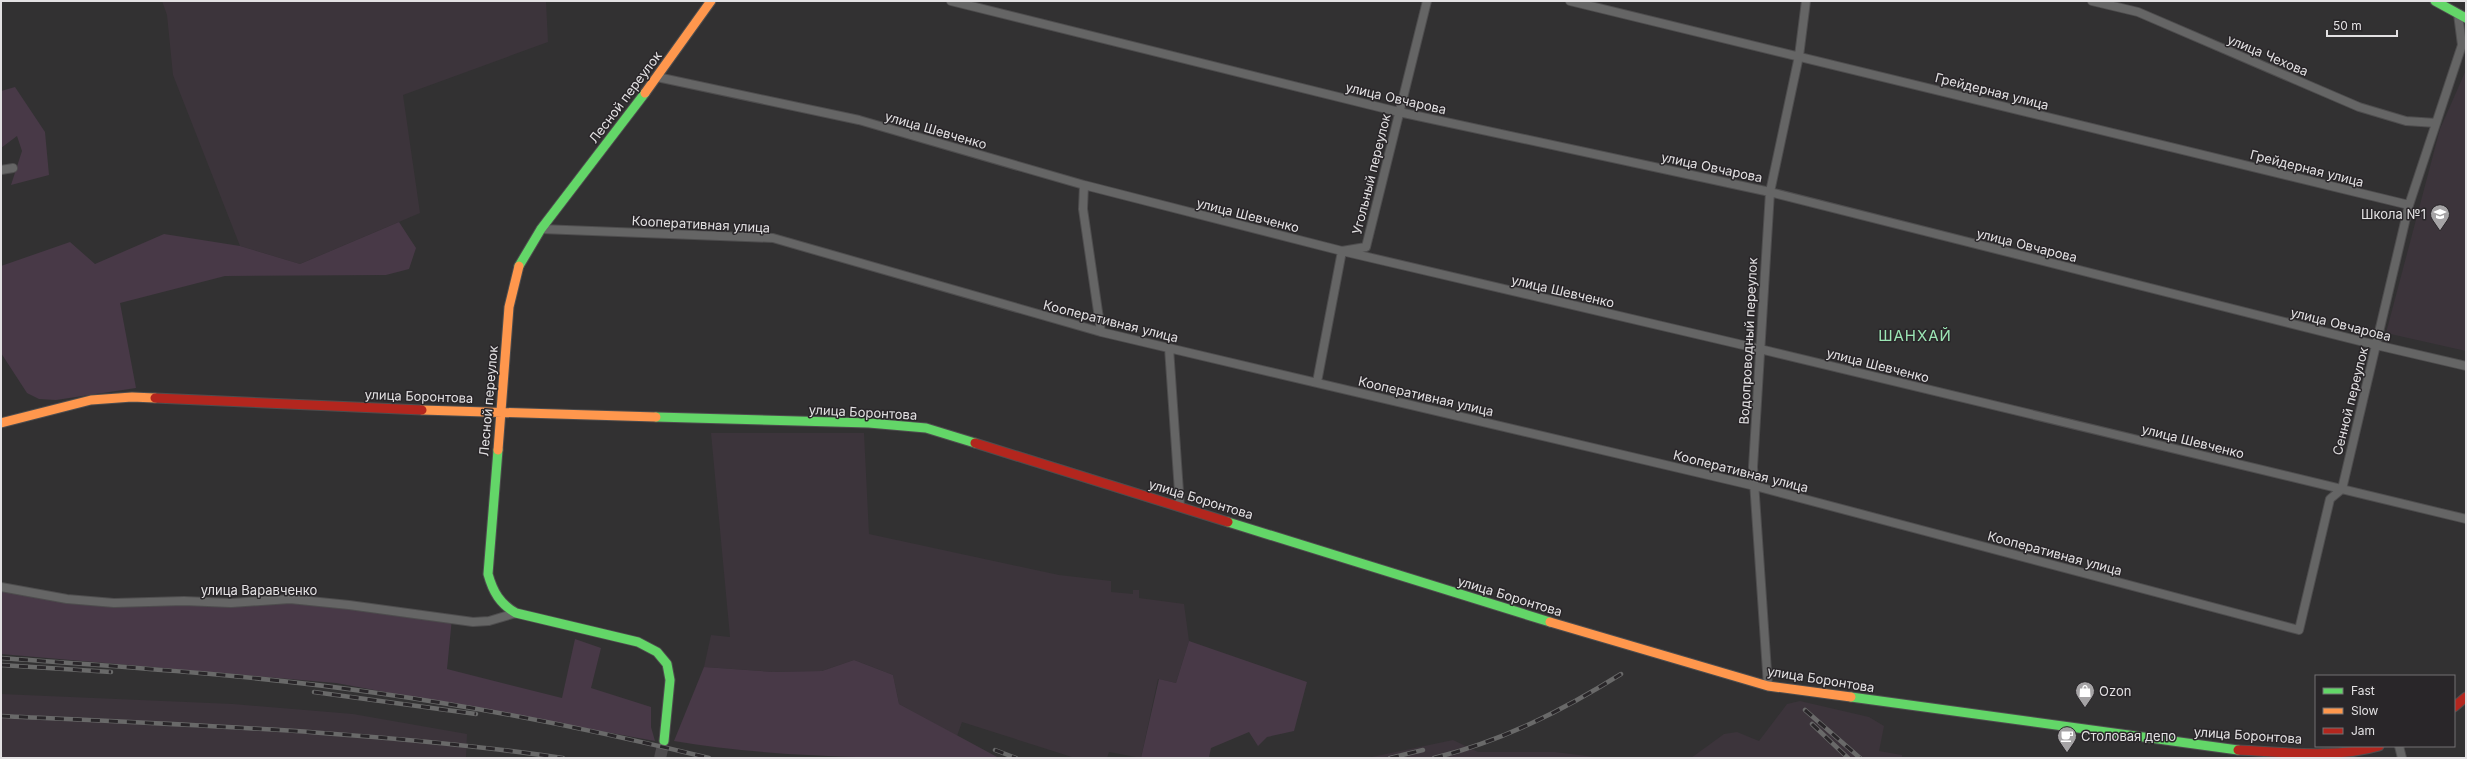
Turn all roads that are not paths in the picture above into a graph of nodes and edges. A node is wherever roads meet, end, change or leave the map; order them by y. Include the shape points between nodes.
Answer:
1 (711, 1) edge
2 (951, 1) edge
3 (1427, 1) edge
4 (1570, 1) edge
5 (1806, 1) edge
6 (2092, 1) edge
7 (2435, 1) edge
8 (2462, 16) edge
9 (1799, 56) junction
10 (657, 77) junction
11 (1399, 112) junction
12 (2436, 123) junction
13 (13, 168) dead end
14 (1, 170) edge
15 (1084, 185) junction
16 (1770, 192) junction
17 (2409, 205) junction
18 (541, 229) junction
19 (1342, 251) junction
20 (1101, 332) junction
21 (2376, 345) junction
22 (1169, 348) junction
23 (1760, 349) junction
24 (2466, 366) edge
25 (1317, 382) junction
26 (500, 413) junction
27 (1, 423) edge
28 (1755, 486) junction
29 (2342, 489) junction
30 (1180, 506) junction
31 (2466, 519) edge
32 (1, 587) edge
33 (516, 612) junction
34 (2299, 630) joint
35 (1768, 686) junction
36 (2466, 697) edge
37 (2455, 706) edge
38 (664, 741) tunnel mouth
39 (2376, 747) edge
40 (2399, 747) edge
41 (2272, 751) junction
42 (2307, 758) edge
43 (2402, 758) edge

1 - 10 street, Лесной переулок
2 - 11 street, улица Овчарова
3 - 11 street, Угольный переулок
4 - 9 street, Грейдерная улица
5 - 9 street, Водопроводный переулок
6 - 12 street, улица Чехова via 2138,12 2359,108 2406,121
7 - 8 street
8 - 12 street, Сенной переулок via 2462,45
9 - 16 street, Водопроводный переулок
9 - 17 street, Грейдерная улица
10 - 15 street, улица Шевченко via 859,120
10 - 18 street, Лесной переулок
11 - 16 street, улица Овчарова
11 - 19 street, Угольный переулок via 1366,247
12 - 17 street, Сенной переулок
13 - 14 street
15 - 19 street, улица Шевченко
15 - 20 street via 1083,209
16 - 21 street, улица Овчарова
16 - 23 street, Водопроводный переулок
17 - 21 street, Сенной переулок
18 - 20 street, Кооперативная улица via 773,238
18 - 26 street, Лесной переулок via 518,268 509,306
19 - 23 street, улица Шевченко
19 - 25 street
20 - 22 street, Кооперативная улица
21 - 24 street, улица Овчарова
21 - 29 street, Сенной переулок
22 - 25 street, Кооперативная улица
22 - 30 street
23 - 28 street, Водопроводный переулок via 1753,467
23 - 29 street, улица Шевченко
25 - 28 street, Кооперативная улица
26 - 27 street, улица Боронтова via 126,397 91,400 57,407
26 - 30 street, улица Боронтова via 869,423 926,428
26 - 33 street, Лесной переулок via 488,574 497,597 506,608
28 - 34 street, Кооперативная улица
28 - 35 street, Водопроводный переулок
29 - 31 street, улица Шевченко
29 - 34 street, Сенной переулок via 2330,499
30 - 35 street, улица Боронтова via 1521,613
32 - 33 street, улица Варавченко via 67,599 114,603 231,603 290,599 373,607 474,622 489,621
33 - 38 street, Лесной переулок via 638,642 652,647 664,656 672,678
35 - 41 street, улица Боронтова via 2228,749
36 - 37 street
39 - 41 street, улица Боронтова via 2362,752 2340,754
40 - 43 street
41 - 42 street

